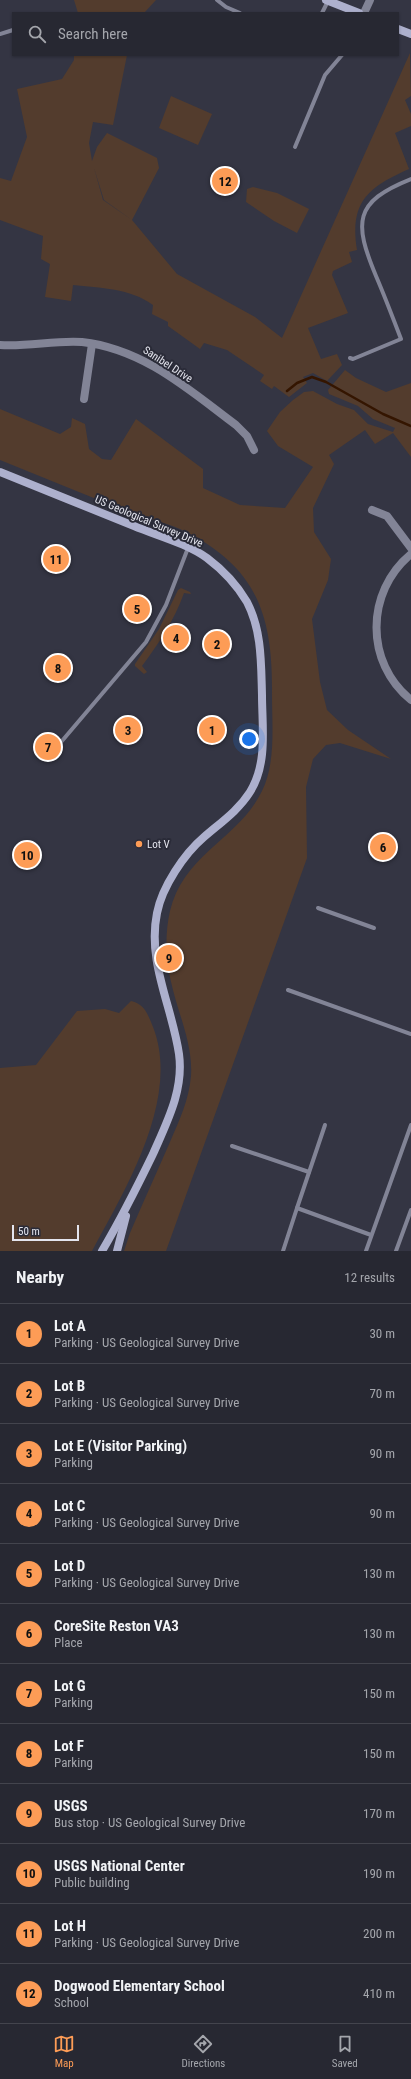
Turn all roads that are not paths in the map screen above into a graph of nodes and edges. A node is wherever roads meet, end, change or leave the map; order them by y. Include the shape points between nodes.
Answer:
1 (218, 0) edge
2 (327, 0) edge
3 (370, 0) edge
4 (238, 12) edge
5 (322, 12) edge
6 (357, 12) edge
7 (364, 12) edge
8 (399, 29) edge
9 (12, 30) edge
10 (0, 34) edge
11 (411, 34) edge
12 (341, 56) edge
13 (295, 147) dead end
14 (411, 179) edge
15 (92, 344) junction
16 (0, 345) edge
17 (350, 358) dead end
18 (84, 399) dead end
19 (254, 450) dead end
20 (0, 472) edge
21 (372, 510) dead end
22 (188, 548) junction
23 (411, 548) edge
24 (411, 554) edge
25 (411, 700) edge
26 (56, 748) dead end
27 (318, 908) dead end
28 (374, 928) dead end
29 (288, 990) dead end
30 (411, 1034) edge
31 (325, 1124) dead end
32 (411, 1125) edge
33 (232, 1146) dead end
34 (309, 1172) junction
35 (130, 1204) junction
36 (297, 1208) junction
37 (411, 1210) edge
38 (371, 1235) junction
39 (102, 1251) edge
40 (117, 1251) edge
41 (283, 1251) edge
42 (366, 1251) edge
43 (396, 1251) edge

1 - 4 lane
2 - 5 lane
2 - 6 street
3 - 7 street
8 - 11 street
9 - 10 lane
12 - 13 lane via 325,75
14 - 17 lane via 378,195 369,207 362,226 365,249 401,339
15 - 16 street, Sanibel Drive via 66,342
15 - 18 street
15 - 19 street, Sanibel Drive via 132,354 161,370 244,432
20 - 22 street, US Geological Survey Drive
21 - 23 street via 387,516
22 - 26 lane via 166,605 146,642
22 - 35 street, US Geological Survey Drive via 207,558 228,577 242,594 254,619 261,653 262,753 257,776 246,798 186,856 159,905 155,930 156,957 178,1048 179,1082 170,1116
24 - 25 street via 383,590 376,625 383,664
27 - 28 lane
29 - 30 lane
31 - 34 lane
32 - 38 lane
33 - 34 lane
34 - 36 lane
35 - 39 street, US Geological Survey Drive
35 - 40 street, US Geological Survey Drive
36 - 38 lane
36 - 41 lane
37 - 43 lane
38 - 42 lane

